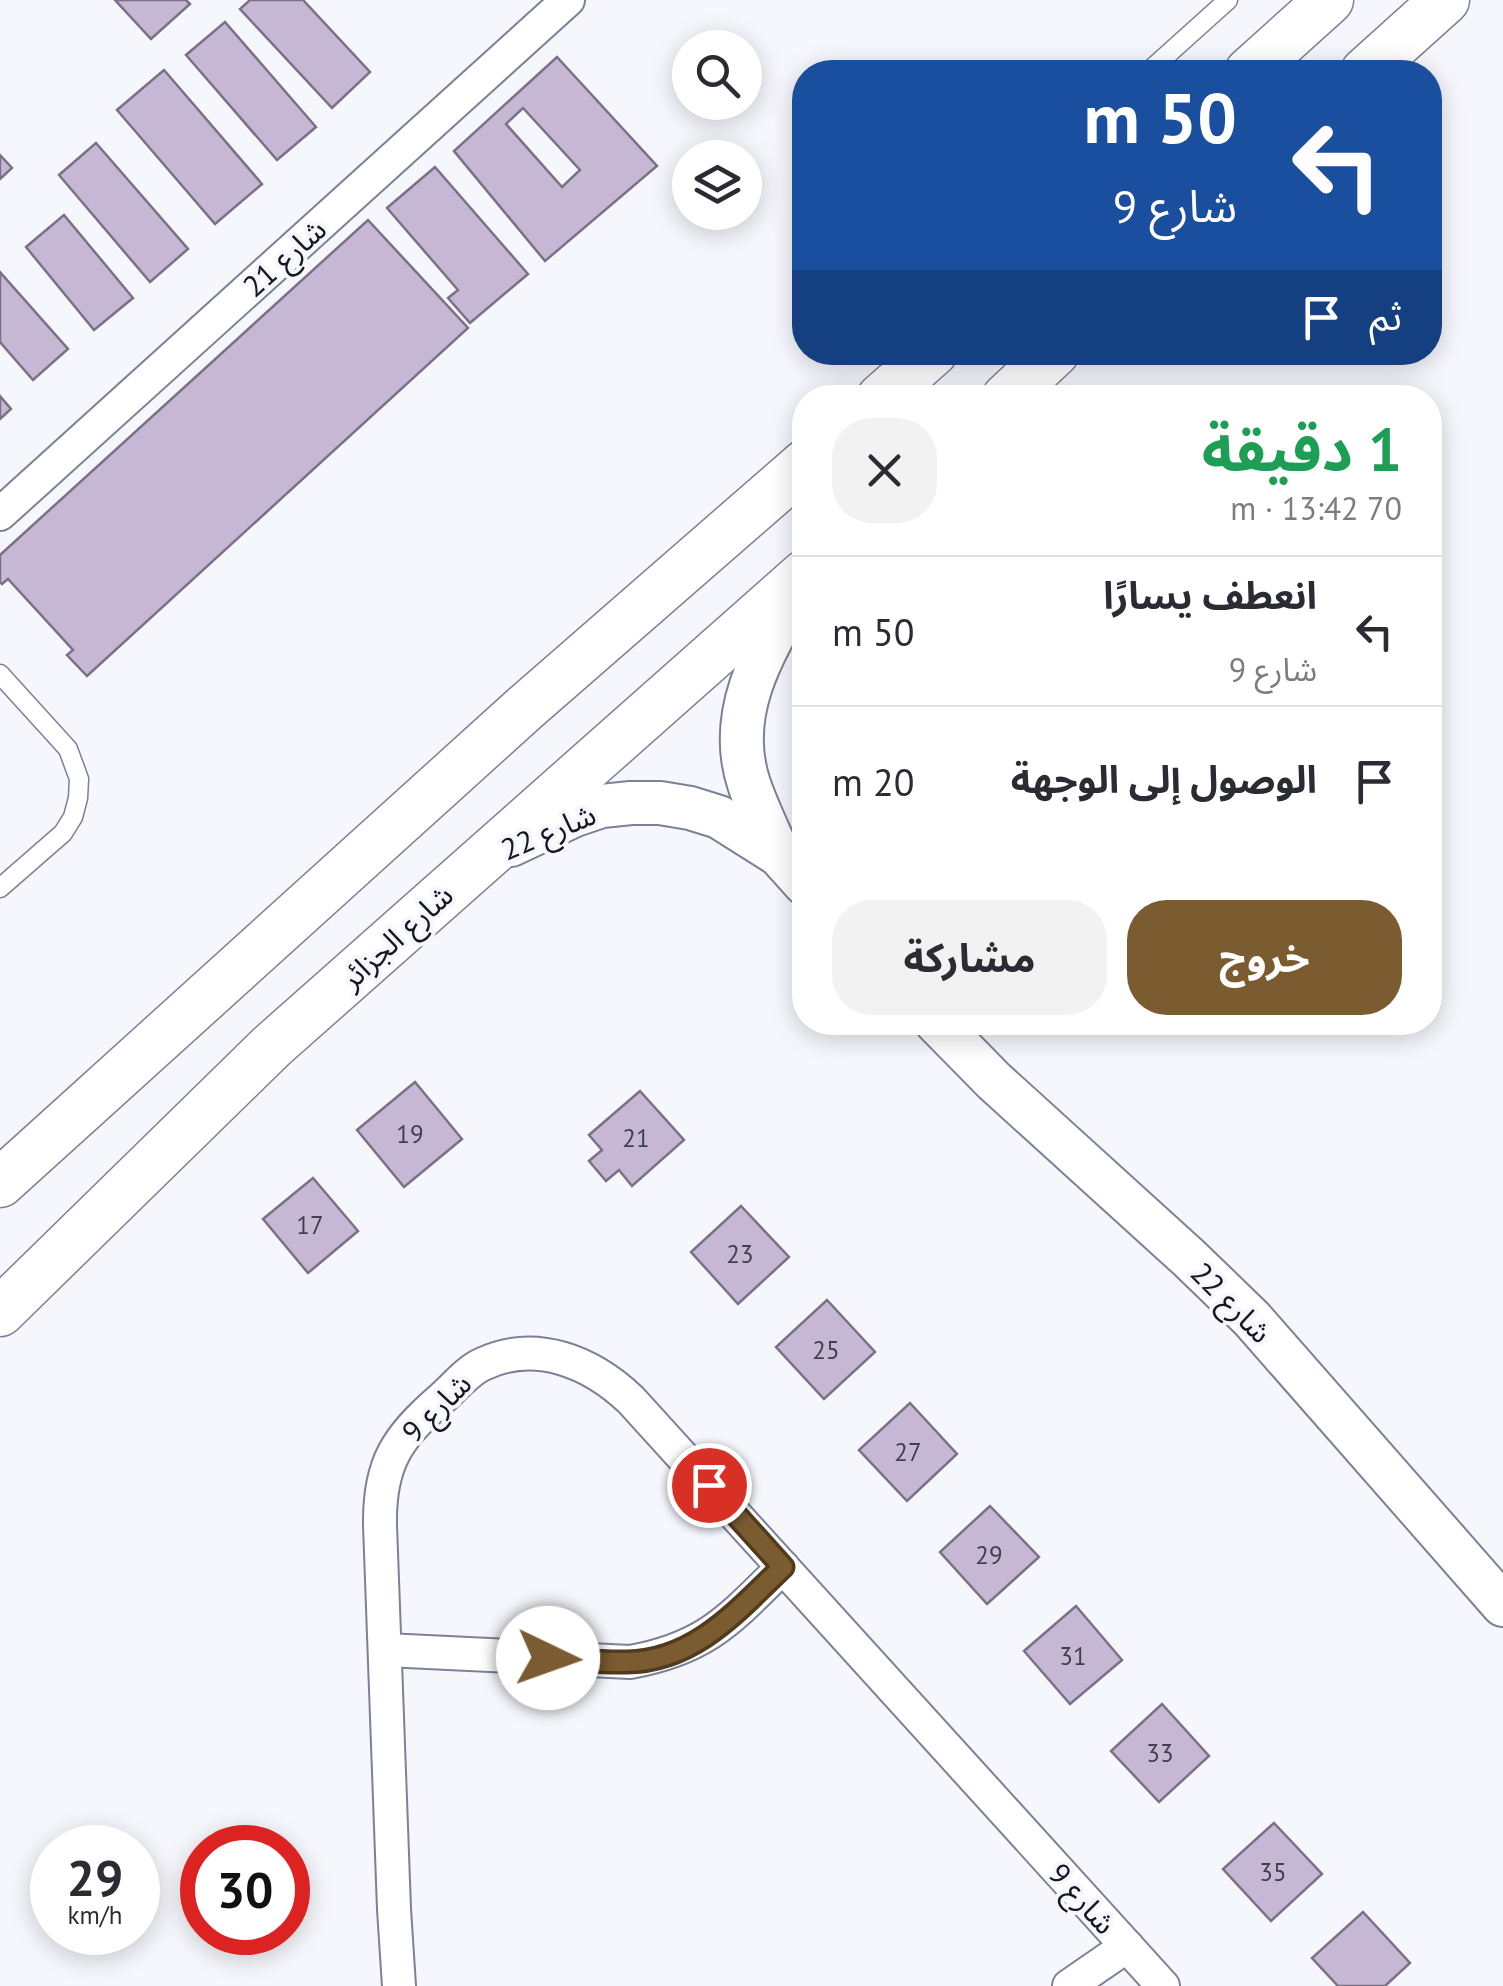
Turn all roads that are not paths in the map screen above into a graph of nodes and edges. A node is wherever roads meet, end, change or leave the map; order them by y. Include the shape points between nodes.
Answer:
1 (568, 0) edge
2 (1228, 0) edge
3 (1329, 0) edge
4 (1445, 0) edge
5 (1161, 60) edge
6 (1262, 60) edge
7 (1378, 60) edge
8 (918, 365) edge
9 (1042, 365) edge
10 (896, 385) edge
11 (1020, 385) edge
12 (792, 475) edge
13 (0, 514) edge
14 (792, 588) edge
15 (792, 600) edge
16 (0, 674) edge
17 (484, 858) junction
18 (792, 869) edge
19 (0, 888) edge
20 (949, 1035) edge
21 (0, 1183) edge
22 (0, 1312) edge
23 (783, 1567) junction
24 (1503, 1605) edge
25 (386, 1650) junction
26 (1127, 1946) junction
27 (400, 1986) edge
28 (1069, 1986) edge
29 (1163, 1986) edge

1 - 13 street, شارع 21
2 - 5 lane
3 - 6 main road
4 - 7 main road
8 - 10 main road
9 - 11 main road
12 - 21 main road
14 - 17 main road, شارع الجزائر
15 - 18 street, شارع 22 via 750,682 743,760
16 - 19 lane via 68,749 78,779 73,817 63,833
17 - 18 street, شارع 22 via 602,806 660,802 719,817
17 - 22 main road, شارع الجزائر via 272,1046
20 - 24 street, شارع 22 via 1252,1320
23 - 25 street via 725,1624 654,1658
23 - 25 street, شارع 9 via 612,1382 566,1359 500,1358 479,1365 414,1422 389,1463 380,1504
23 - 26 street, شارع 9
25 - 27 street, شارع 9
26 - 28 street
26 - 29 street, شارع 9

